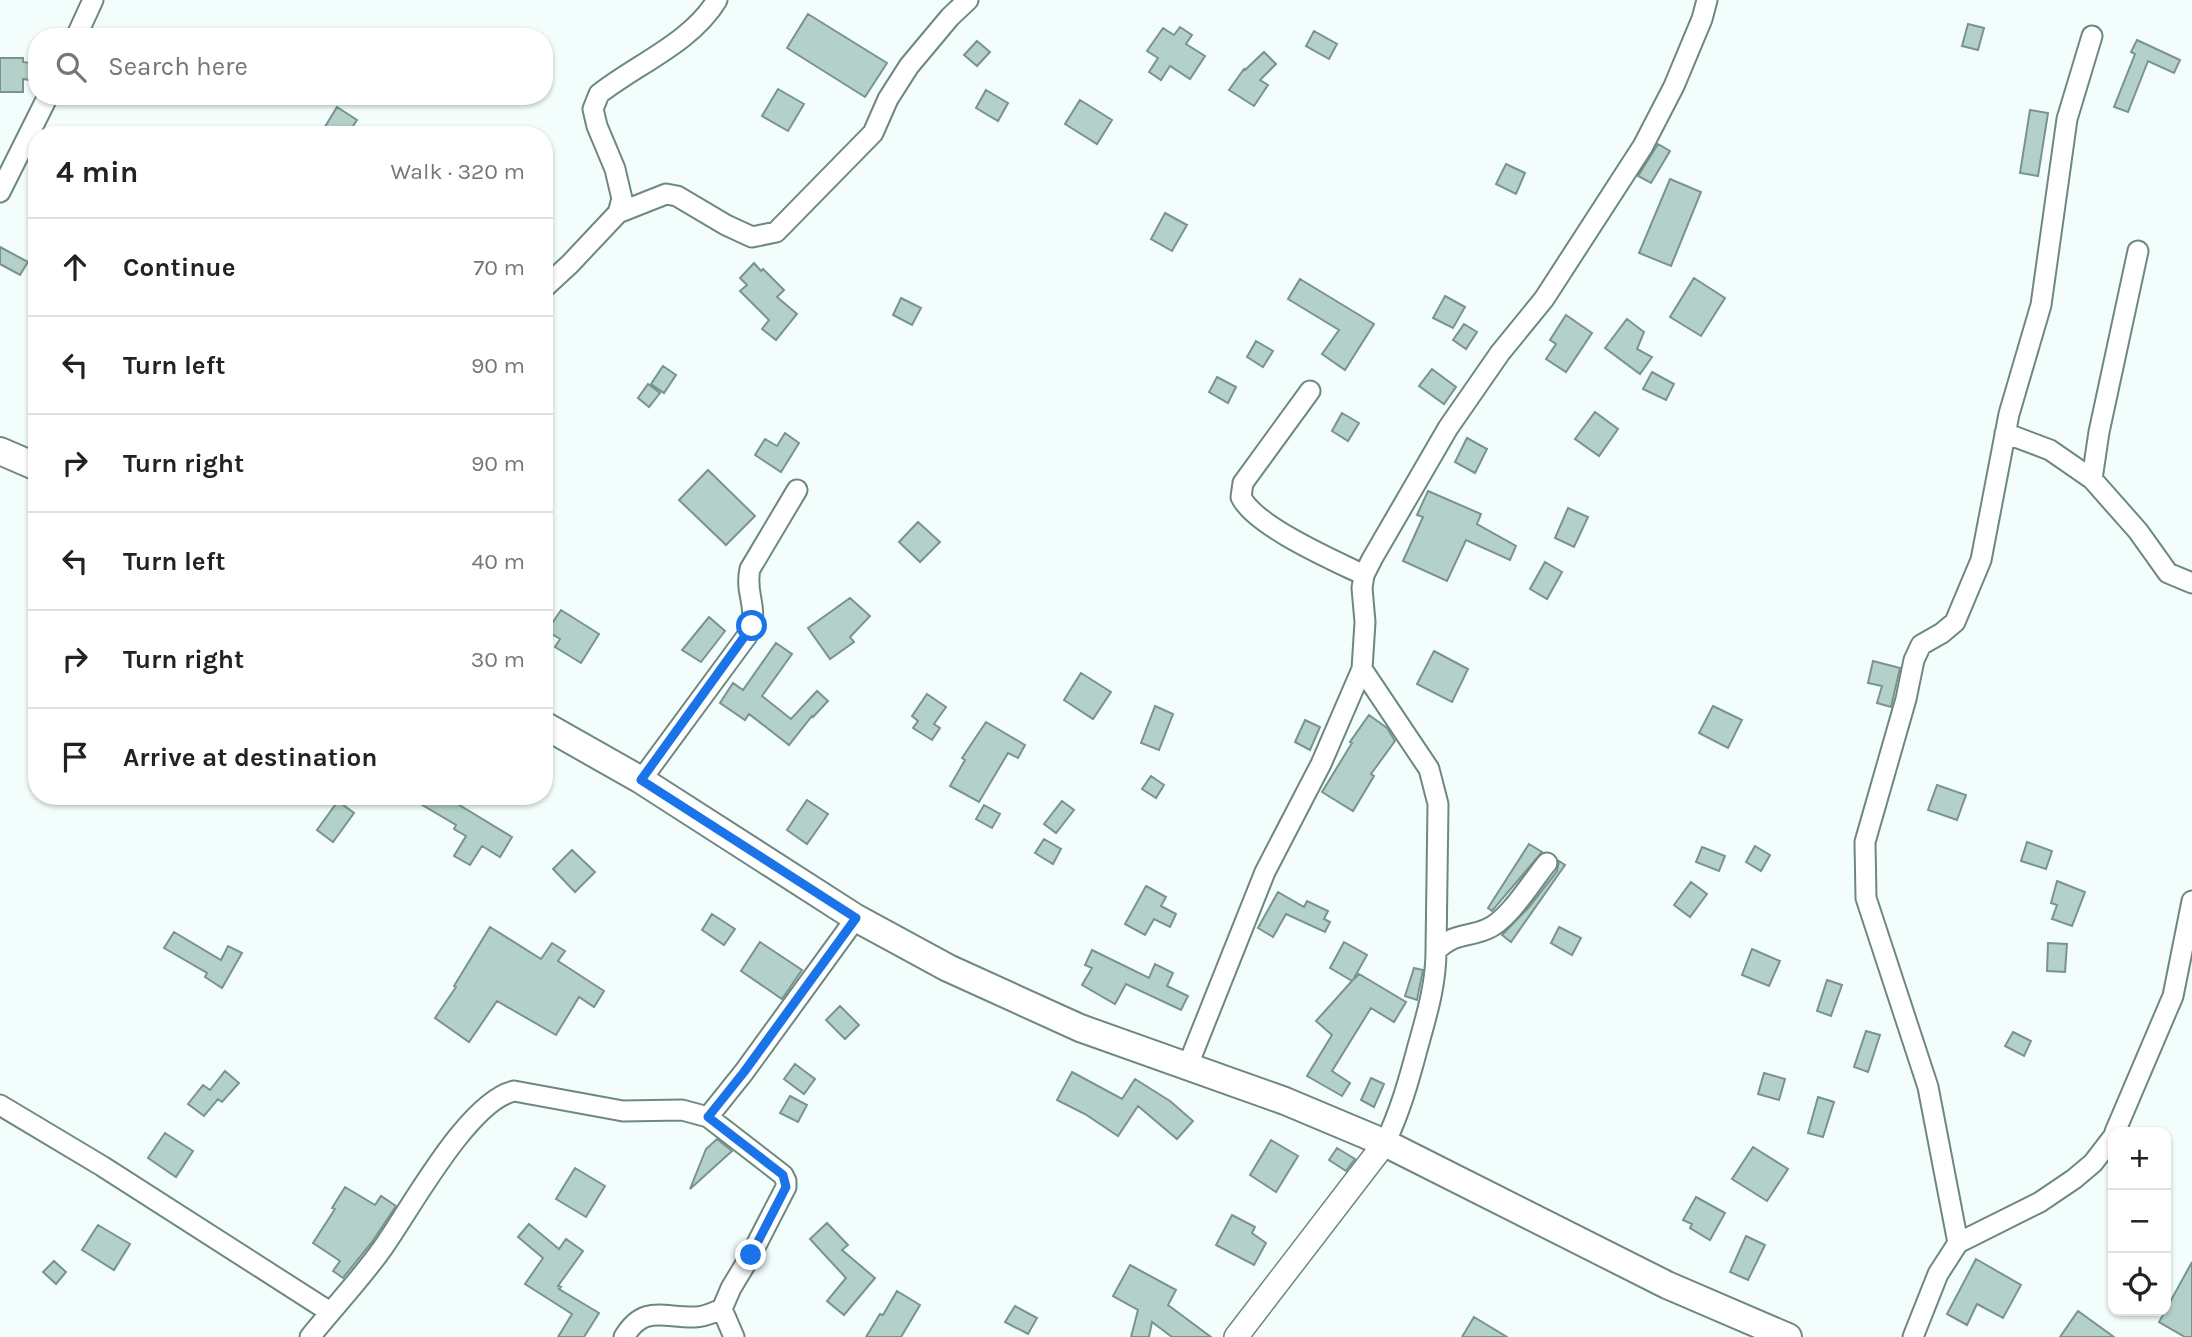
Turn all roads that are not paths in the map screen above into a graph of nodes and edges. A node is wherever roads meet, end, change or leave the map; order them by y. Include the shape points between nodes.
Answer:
1 (93, 0) edge
2 (717, 0) edge
3 (968, 0) edge
4 (1707, 0) edge
5 (80, 28) edge
6 (2092, 36) dead end
7 (44, 105) edge
8 (33, 126) edge
9 (28, 136) edge
10 (0, 192) edge
11 (618, 213) junction
12 (2138, 251) dead end
13 (553, 280) edge
14 (1310, 391) dead end
15 (2005, 433) junction
16 (0, 451) edge
17 (28, 463) edge
18 (2092, 480) junction
19 (797, 490) dead end
20 (1364, 575) junction
21 (2192, 583) edge
22 (1362, 669) junction
23 (553, 730) edge
24 (641, 780) junction
25 (1547, 863) dead end
26 (2192, 901) edge
27 (856, 918) junction
28 (1436, 951) junction
29 (1188, 1065) junction
30 (0, 1105) edge
31 (708, 1117) junction
32 (2117, 1127) edge
33 (1385, 1143) junction
34 (2108, 1143) edge
35 (1958, 1243) junction
36 (722, 1309) junction
37 (330, 1312) junction
38 (310, 1337) edge
39 (624, 1337) edge
40 (734, 1337) edge
41 (1236, 1337) edge
42 (1788, 1337) edge
43 (1913, 1337) edge

1 - 5 street
2 - 11 street via 688,33 598,94 593,109 615,169 622,199
3 - 11 street via 909,66 873,133 776,232 752,237 666,194
4 - 20 street via 1678,75 1643,146 1544,299 1448,428
6 - 15 street via 2067,119 2041,305
7 - 8 street
9 - 10 street
11 - 13 street
12 - 18 street
14 - 20 street via 1243,483 1241,497 1250,512
15 - 18 street via 2050,450
15 - 35 street via 1981,559 1955,622 1921,645 1914,660 1865,842 1866,898 1928,1087
16 - 17 main road
18 - 21 street via 2168,573
19 - 24 street via 750,569 747,582 755,616 747,636
20 - 22 street
22 - 28 street via 1429,769 1438,804
22 - 29 street via 1321,764 1265,872
23 - 24 main road
24 - 27 main road
25 - 28 street via 1501,919 1488,929 1448,940
26 - 32 street via 2173,996
27 - 29 main road via 948,968 1080,1028
27 - 31 street
28 - 33 street via 1430,1002 1397,1117
29 - 33 main road
30 - 37 street
31 - 36 street via 786,1181
31 - 37 street via 682,1110 623,1111 529,1092 502,1094 487,1104 442,1158 381,1251
33 - 41 street
33 - 42 main road via 1667,1285
34 - 35 street via 2093,1163 2040,1202
35 - 43 street via 1938,1274
36 - 39 street via 697,1317 643,1317
36 - 40 street
37 - 38 street

